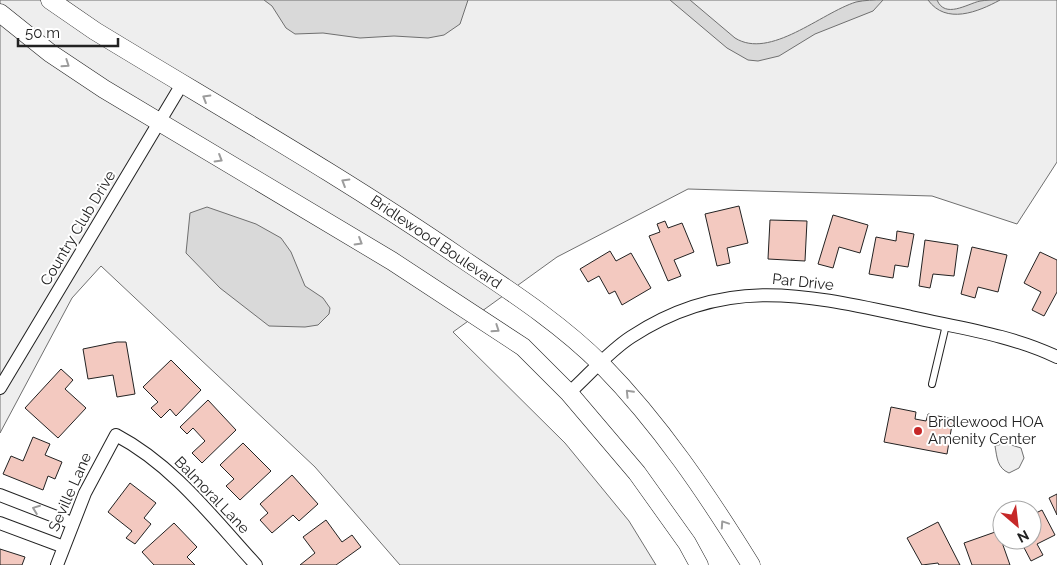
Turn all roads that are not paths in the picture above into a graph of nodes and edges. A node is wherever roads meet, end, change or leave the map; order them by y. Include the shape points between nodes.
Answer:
1 (50, 0) edge
2 (0, 13) edge
3 (182, 84) junction
4 (160, 124) junction
5 (946, 325) junction
6 (1057, 357) edge
7 (600, 364) junction
8 (932, 384) dead end
9 (0, 388) edge
10 (569, 393) junction
11 (116, 435) joint
12 (0, 495) edge
13 (72, 522) junction
14 (0, 523) edge
15 (64, 547) junction
16 (57, 565) edge
17 (256, 565) edge
18 (699, 565) edge
19 (751, 565) edge

1 - 3 main road, Bridlewood Boulevard
2 -> 4 main road via 50,53
3 - 4 street, Country Club Drive
7 -> 3 main road, Bridlewood Boulevard via 551,320 392,210
4 - 9 street, Country Club Drive
4 -> 10 main road via 466,309 523,347
5 - 6 street, Par Drive via 1040,349
5 - 7 street, Par Drive via 810,296 767,293 723,297 654,323 629,338
5 - 8 lane
7 - 10 street, Par Drive
19 -> 7 main road, Bridlewood Boulevard via 642,407
10 - 18 main road via 637,473
11 - 13 street, Seville Lane
11 - 17 street, Balmoral Lane via 139,447 182,483
13 -> 12 street
13 - 15 street, Seville Lane
14 - 15 street
15 - 16 street, Seville Lane

